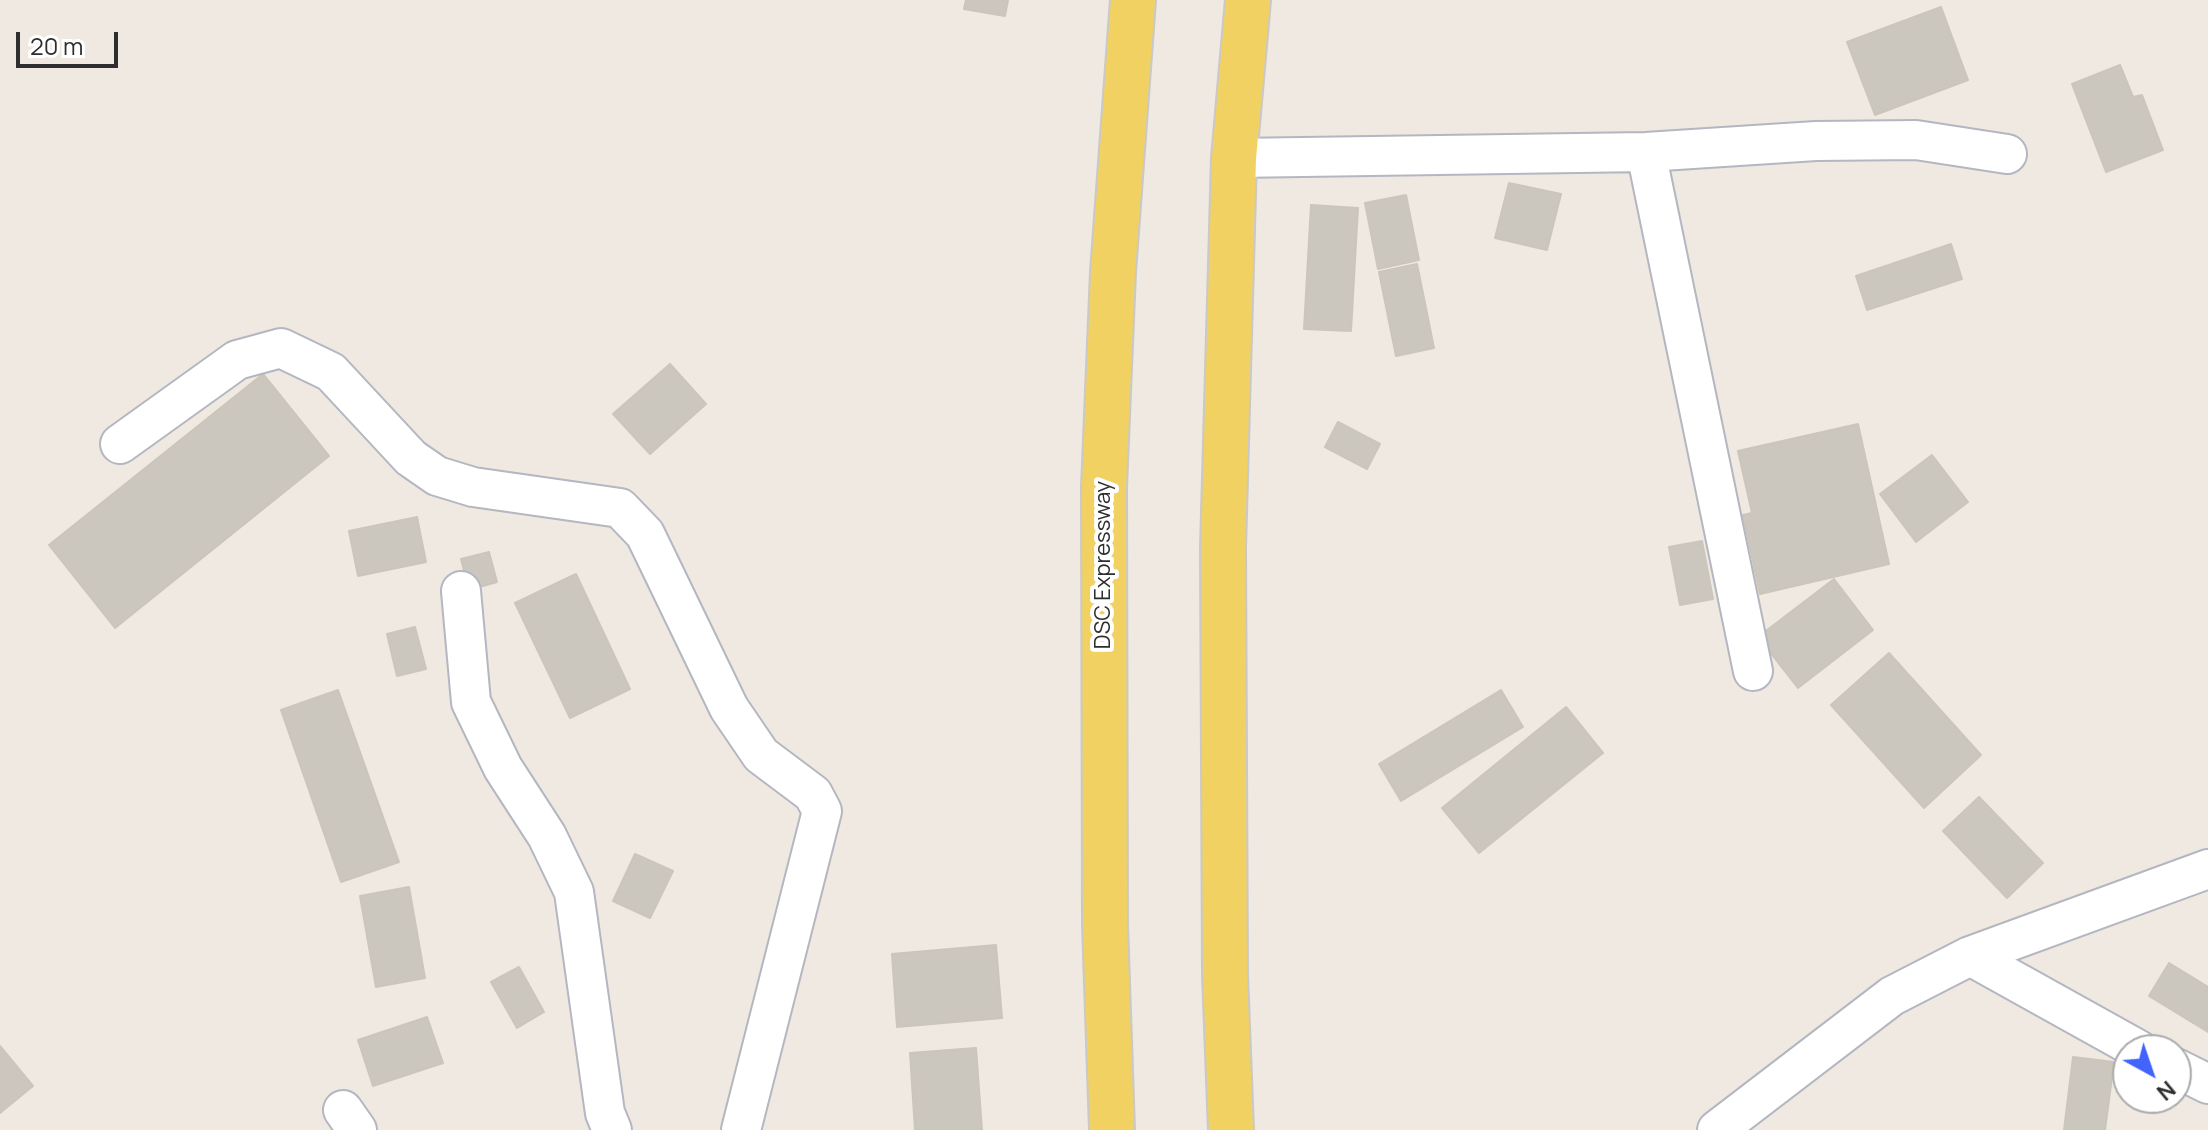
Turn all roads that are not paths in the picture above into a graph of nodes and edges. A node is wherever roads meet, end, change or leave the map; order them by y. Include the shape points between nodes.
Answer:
1 (1133, 0) edge
2 (1248, 0) edge
3 (1646, 152) junction
4 (2007, 154) dead end
5 (1234, 158) junction
6 (120, 444) dead end
7 (461, 591) dead end
8 (1753, 671) dead end
9 (2208, 869) edge
10 (1970, 956) junction
11 (2112, 1035) edge
12 (612, 1130) edge
13 (741, 1130) edge
14 (1112, 1130) edge
15 (1231, 1130) edge
16 (1717, 1130) edge

1 - 14 main road, DSC Expressway via 1104,487 1105,924
2 - 5 main road
3 - 4 street via 1916,140
3 - 5 street
3 - 8 street
5 - 15 main road via 1223,548
6 - 13 street via 237,360 281,348 331,372 411,458 437,476 473,487 620,508 645,534 729,708 761,755 813,794 822,811
7 - 12 street via 471,702 574,892 605,1113
9 - 10 street
10 - 11 street
10 - 16 street via 1892,996

